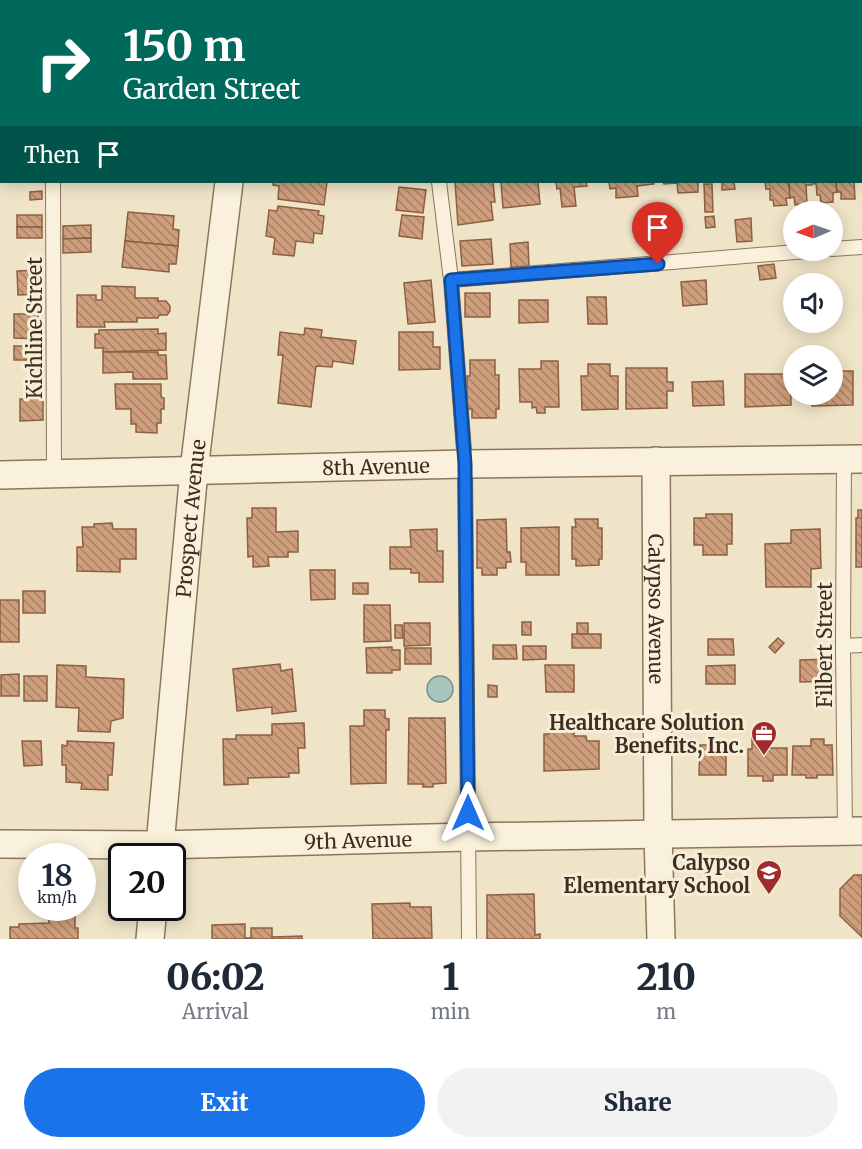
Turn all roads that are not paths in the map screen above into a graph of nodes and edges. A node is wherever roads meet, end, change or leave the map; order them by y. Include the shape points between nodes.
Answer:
1 (52, 183) edge
2 (229, 183) edge
3 (439, 183) edge
4 (862, 247) edge
5 (843, 248) edge
6 (783, 253) edge
7 (451, 280) junction
8 (853, 459) edge
9 (656, 461) junction
10 (465, 464) junction
11 (194, 470) junction
12 (54, 474) junction
13 (0, 475) edge
14 (862, 645) edge
15 (843, 646) junction
16 (853, 832) edge
17 (658, 834) junction
18 (468, 837) junction
19 (160, 843) edge
20 (0, 844) edge
21 (108, 849) edge
22 (186, 850) edge
23 (152, 921) edge
24 (150, 939) edge
25 (469, 939) edge
26 (661, 939) edge

1 - 12 lane, Kichline Street
2 - 11 street, Prospect Avenue
3 - 7 lane
4 - 5 lane
6 - 7 lane
7 - 10 lane
8 - 9 street, 8th Avenue
8 - 15 lane, Filbert Street
9 - 10 street, 8th Avenue
9 - 17 street, Calypso Avenue
10 - 11 street, 8th Avenue
10 - 18 lane
11 - 12 street, 8th Avenue
11 - 19 street, Prospect Avenue
12 - 13 street, 8th Avenue
14 - 15 lane
15 - 16 lane, Filbert Street
16 - 17 street, 9th Avenue
17 - 18 street, 9th Avenue
17 - 26 street, Calypso Avenue
18 - 22 street, 9th Avenue
18 - 25 lane
20 - 21 street, 9th Avenue
23 - 24 street

